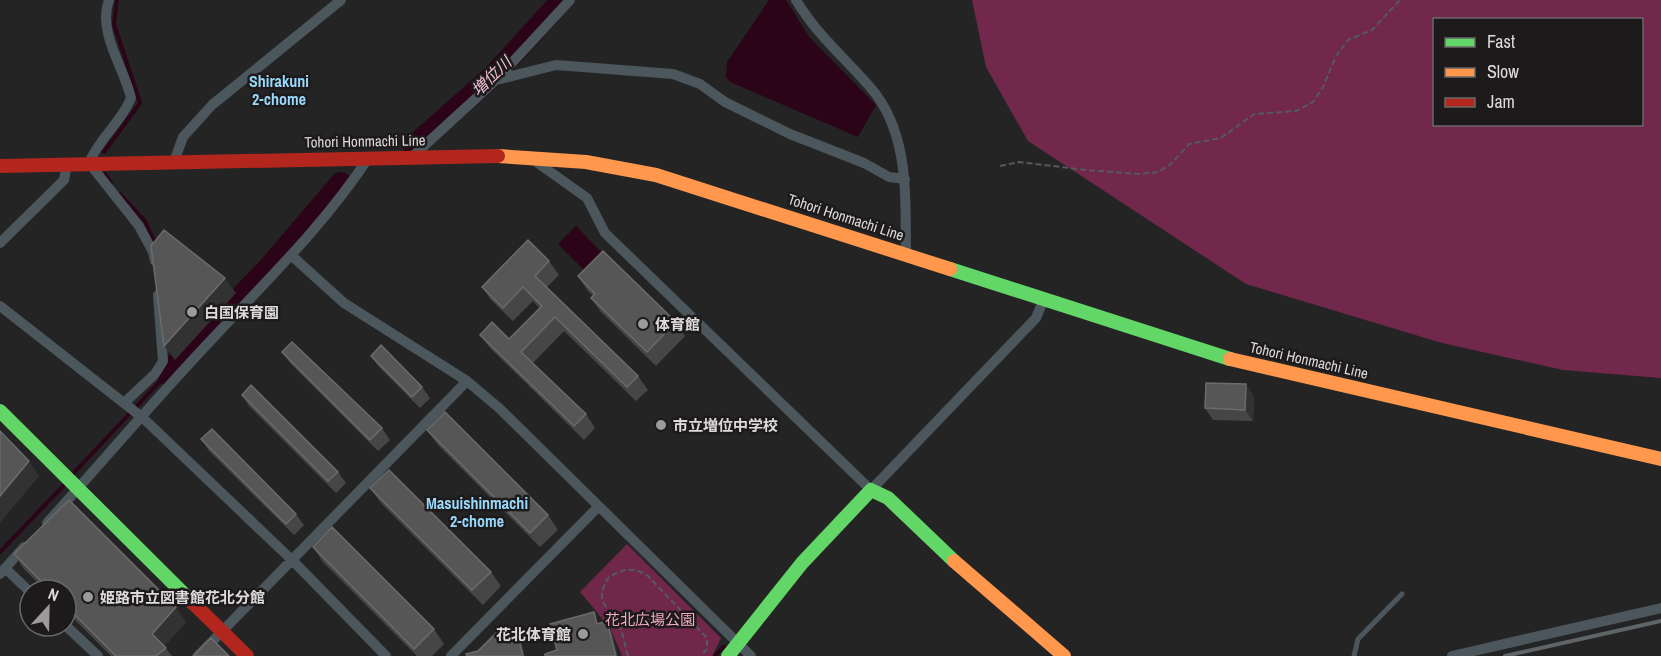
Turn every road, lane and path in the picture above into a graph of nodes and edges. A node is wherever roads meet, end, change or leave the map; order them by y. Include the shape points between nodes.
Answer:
1 (109, 0) edge
2 (341, 0) edge
3 (570, 0) edge
4 (796, 0) edge
5 (1400, 0) edge
6 (496, 80) junction
7 (528, 155) junction
8 (413, 156) junction
9 (369, 157) junction
10 (175, 159) junction
11 (89, 163) junction
12 (68, 164) junction
13 (0, 166) edge
14 (999, 166) dead end
15 (905, 179) junction
16 (0, 243) edge
17 (906, 254) junction
18 (292, 256) junction
19 (1044, 299) junction
20 (0, 306) edge
21 (467, 381) junction
22 (125, 402) junction
23 (0, 411) edge
24 (143, 418) junction
25 (1661, 459) edge
26 (77, 489) junction
27 (871, 490) junction
28 (598, 507) junction
29 (37, 533) edge
30 (29, 542) edge
31 (292, 561) junction
32 (3, 571) edge
33 (18, 583) edge
34 (1402, 594) dead end
35 (1661, 608) edge
36 (222, 632) junction
37 (78, 637) edge
38 (738, 644) junction
39 (98, 656) edge
40 (198, 656) edge
41 (247, 656) edge
42 (386, 656) edge
43 (451, 656) edge
44 (628, 656) edge
45 (702, 656) edge
46 (728, 656) edge
47 (751, 656) edge
48 (1064, 656) edge
49 (1354, 656) edge
50 (1452, 656) edge

1 - 11 street via 107,32 131,98
2 - 10 street via 212,105 183,137
3 - 6 street
4 - 15 street via 819,34 885,107 897,133
5 - 14 path via 1372,30 1348,40 1313,102 1296,111 1254,114 1221,138 1189,144 1158,172 1139,174 1019,162
6 - 8 street
6 - 15 street via 556,65 674,74 700,84 724,102 790,134 889,177
7 - 8 main road, Tohori Honmachi Line
7 - 17 main road, Tohori Honmachi Line via 626,167
7 - 27 street via 587,198 605,233
8 - 9 main road, Tohori Honmachi Line
9 - 10 main road, Tohori Honmachi Line
9 - 18 street
10 - 11 main road, Tohori Honmachi Line
11 - 12 main road, Tohori Honmachi Line
11 - 22 street via 143,232 153,252 157,275 164,360
12 - 13 main road, Tohori Honmachi Line
12 - 16 street via 64,180
15 - 17 street
17 - 19 main road, Tohori Honmachi Line
18 - 21 street via 344,303
18 - 24 street
19 - 25 main road, Tohori Honmachi Line via 1235,360
19 - 27 street via 1036,318
20 - 22 street
21 - 28 street
21 - 31 street
22 - 24 street
23 - 26 main road
24 - 26 street
24 - 31 street
26 - 29 street
26 - 36 main road
27 - 38 main road via 802,563
27 - 48 main road via 888,498 949,557
28 - 38 street
28 - 43 street
30 - 32 street
31 - 36 street
31 - 42 street
32 - 33 street
34 - 49 lane via 1358,639
35 - 50 street
36 - 40 street
36 - 41 main road
37 - 39 street
38 - 46 main road
38 - 47 street
44 - 45 path via 621,628 606,610 602,594 609,577 628,568 648,576 707,638

